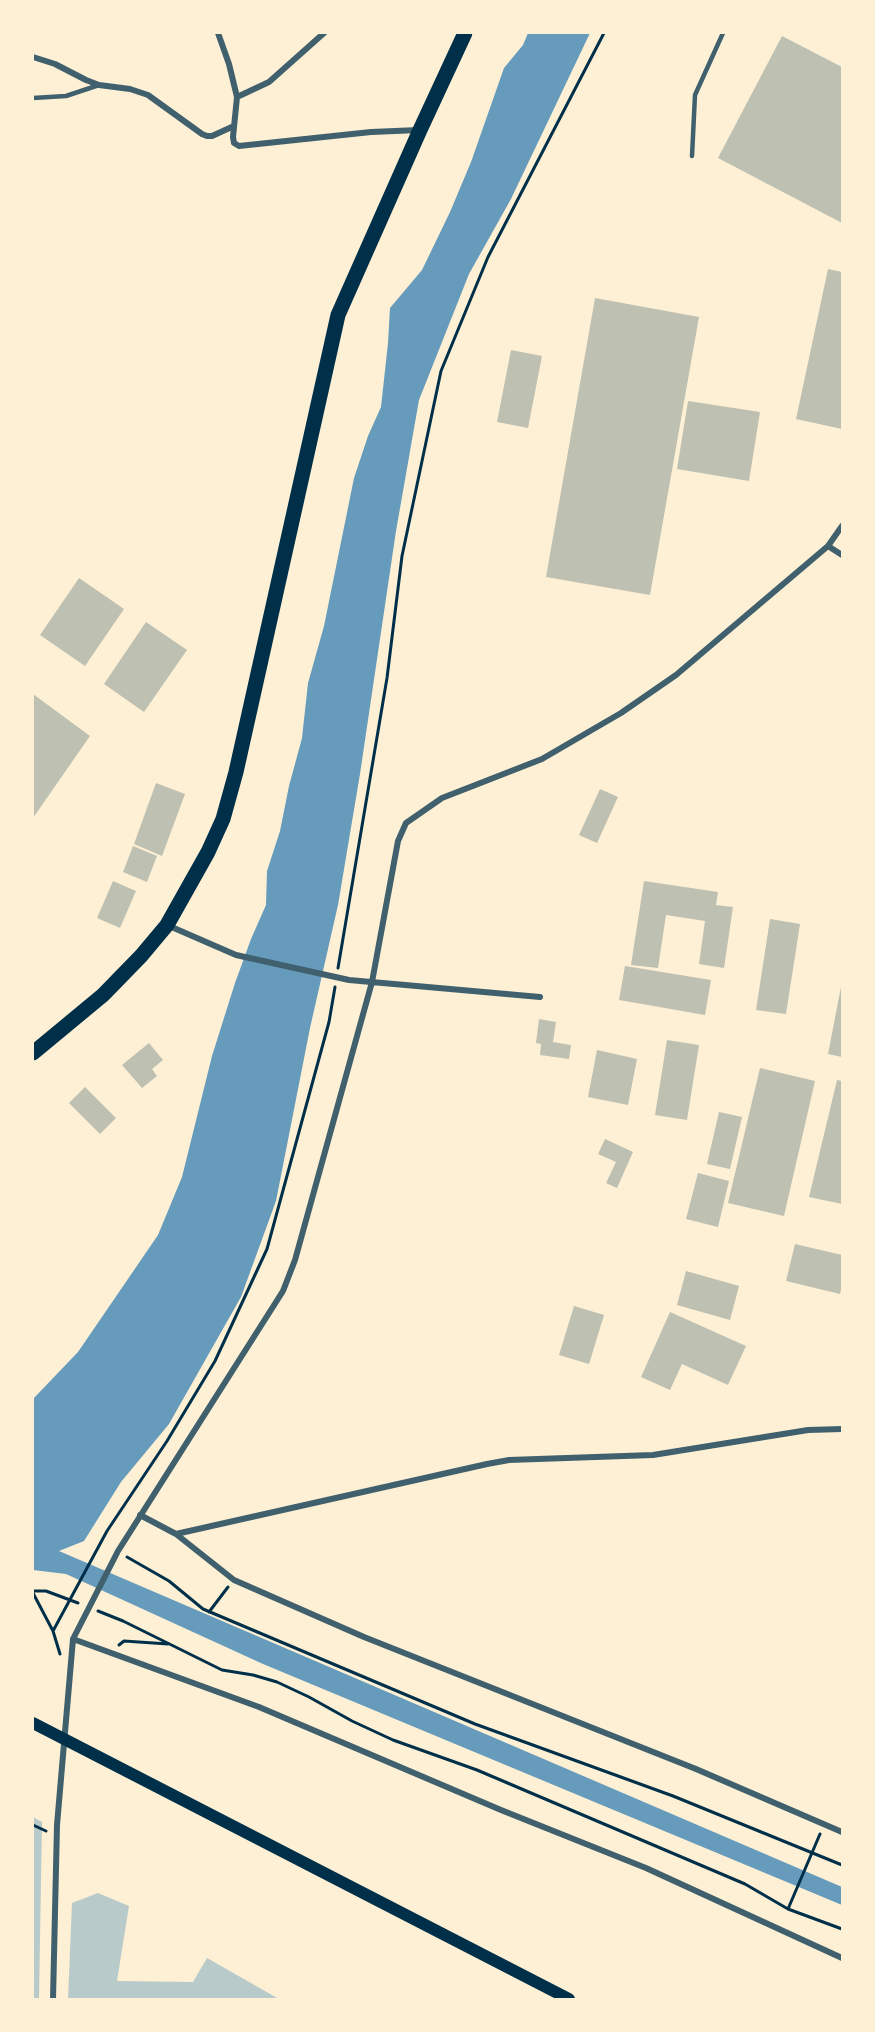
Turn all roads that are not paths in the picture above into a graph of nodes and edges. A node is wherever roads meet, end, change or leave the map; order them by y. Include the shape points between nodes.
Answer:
1 (218, 33) edge
2 (324, 33) edge
3 (465, 33) edge
4 (723, 33) edge
5 (33, 57) edge
6 (99, 85) junction
7 (237, 97) junction
8 (33, 98) edge
9 (234, 126) junction
10 (420, 130) junction
11 (692, 156) dead end
12 (842, 526) edge
13 (828, 546) junction
14 (842, 555) edge
15 (167, 925) junction
16 (372, 982) junction
17 (540, 997) dead end
18 (33, 1053) edge
19 (842, 1429) edge
20 (140, 1515) junction
21 (176, 1534) junction
22 (74, 1637) junction
23 (33, 1723) edge
24 (842, 1832) edge
25 (842, 1958) edge
26 (53, 1999) edge
27 (569, 1999) edge

1 - 7 street
2 - 7 street via 269,82
3 - 10 main road
4 - 11 lane via 695,95
5 - 6 street
6 - 8 lane via 66,96
6 - 9 street via 148,95 207,136
7 - 9 street
9 - 10 street via 234,143 245,146
10 - 15 main road via 338,315 223,819
12 - 13 street
13 - 14 street
13 - 16 street via 676,675 621,714 542,759 442,798 406,823 398,841
15 - 16 street via 236,955
15 - 18 main road via 103,995
16 - 17 street
16 - 20 street via 284,1291
19 - 21 street via 808,1430 653,1455 498,1462
20 - 21 street
20 - 22 street
21 - 24 street via 234,1580
22 - 25 street via 259,1707 646,1868
22 - 26 street via 57,1825
23 - 27 main road

